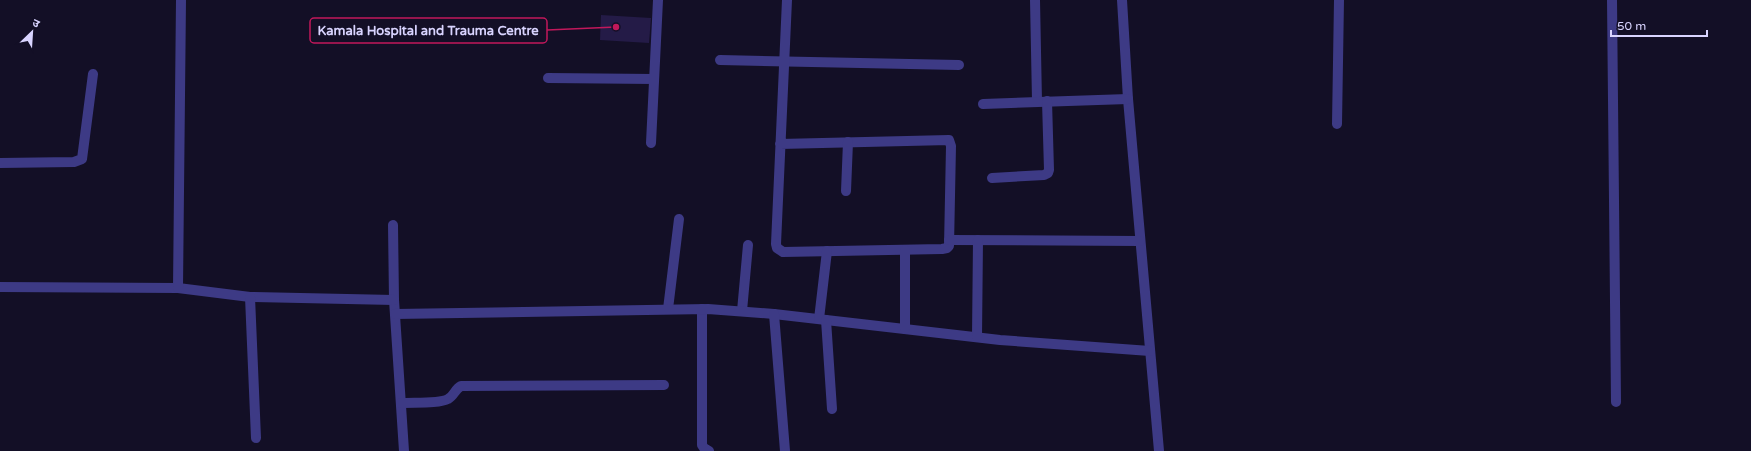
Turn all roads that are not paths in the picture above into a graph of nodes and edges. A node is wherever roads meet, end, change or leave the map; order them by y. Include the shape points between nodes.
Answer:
1 (181, 0) edge
2 (658, 0) edge
3 (787, 0) edge
4 (1035, 0) edge
5 (1122, 0) edge
6 (1339, 0) edge
7 (1612, 0) edge
8 (720, 60) dead end
9 (784, 61) junction
10 (959, 65) dead end
11 (93, 74) dead end
12 (548, 78) dead end
13 (654, 79) junction
14 (1128, 100) junction
15 (1042, 101) junction
16 (983, 104) dead end
17 (1336, 124) dead end
18 (848, 142) junction
19 (651, 143) dead end
20 (780, 144) junction
21 (0, 163) edge
22 (992, 178) dead end
23 (846, 191) dead end
24 (679, 219) dead end
25 (393, 224) dead end
26 (949, 240) junction
27 (978, 240) junction
28 (1140, 241) junction
29 (748, 245) dead end
30 (906, 250) junction
31 (827, 251) junction
32 (0, 287) edge
33 (178, 288) junction
34 (250, 297) junction
35 (394, 300) junction
36 (702, 308) junction
37 (668, 309) junction
38 (742, 311) junction
39 (395, 314) junction
40 (774, 314) junction
41 (823, 320) junction
42 (905, 329) junction
43 (977, 337) junction
44 (1150, 351) junction
45 (664, 385) dead end
46 (1616, 402) dead end
47 (401, 403) junction
48 (832, 409) dead end
49 (256, 438) dead end
50 (404, 451) edge
51 (709, 451) edge
52 (785, 451) edge
53 (1159, 451) edge

1 - 33 street
2 - 13 street
3 - 9 street
4 - 15 street
5 - 14 street
6 - 17 street
7 - 46 street
8 - 9 street
9 - 10 street
9 - 20 street
11 - 21 street via 82,159 74,162
12 - 13 street
13 - 19 street
14 - 15 street
14 - 28 street
15 - 16 street
15 - 22 street via 1048,173
18 - 20 street
18 - 23 street
18 - 26 street via 948,140 951,146
20 - 31 street via 777,248 783,252
24 - 37 street
25 - 35 street
26 - 27 street
26 - 30 street via 947,248
27 - 28 street
27 - 43 street
28 - 44 street
29 - 38 street
30 - 31 street
30 - 42 street
31 - 41 street
32 - 33 street
33 - 34 street
34 - 35 street
34 - 49 street
35 - 39 street
36 - 37 street
36 - 38 street
36 - 51 street via 702,444
37 - 39 street
38 - 40 street
39 - 47 street
40 - 41 street
40 - 52 street
41 - 42 street
41 - 48 street
42 - 43 street
43 - 44 street
44 - 53 street
45 - 47 street via 461,386 451,397 443,401
47 - 50 street

